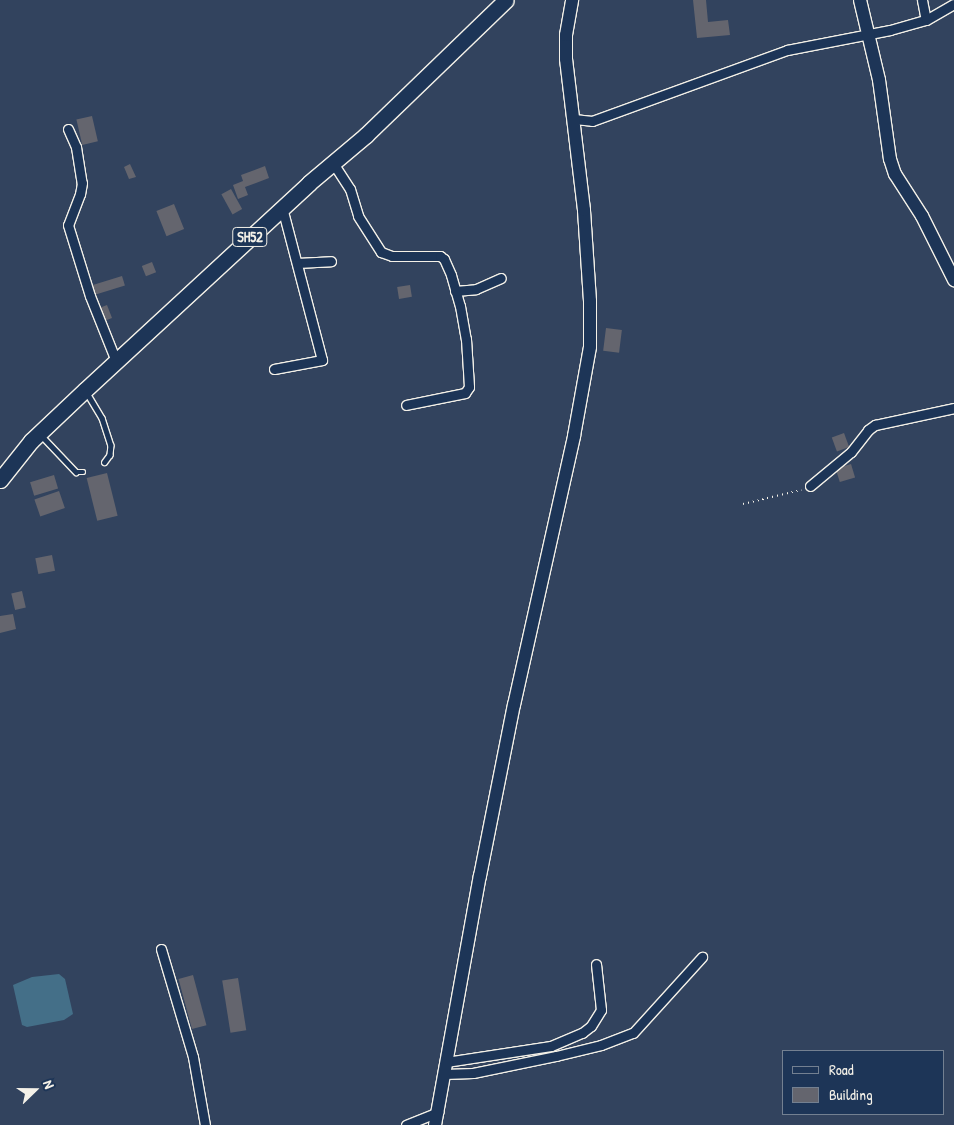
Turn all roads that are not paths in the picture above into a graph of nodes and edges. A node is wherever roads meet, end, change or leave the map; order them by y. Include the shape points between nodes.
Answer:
1 (506, 0) edge
2 (572, 0) edge
3 (860, 0) edge
4 (922, 0) edge
5 (954, 4) edge
6 (926, 20) junction
7 (868, 33) junction
8 (574, 119) junction
9 (68, 129) dead end
10 (333, 163) junction
11 (282, 207) junction
12 (331, 261) dead end
13 (297, 263) junction
14 (501, 278) dead end
15 (954, 280) edge
16 (456, 291) junction
17 (116, 361) junction
18 (274, 369) dead end
19 (85, 390) junction
20 (406, 405) dead end
21 (954, 408) edge
22 (39, 433) junction
23 (105, 462) dead end
24 (83, 472) dead end
25 (0, 480) edge
26 (810, 486) road end
27 (161, 949) dead end
28 (702, 957) dead end
29 (596, 964) dead end
30 (446, 1068) junction
31 (438, 1112) junction
32 (206, 1125) edge
33 (406, 1125) edge
34 (435, 1125) edge

1 - 10 main road, SH52
2 - 8 main road via 566,59
3 - 7 main road
4 - 6 street
5 - 6 street
6 - 7 street
7 - 8 street via 787,50 592,121
7 - 15 main road via 895,174 922,216
8 - 30 main road via 590,301 590,347 574,436 514,705
9 - 17 street via 76,147 82,183 68,226 90,296
10 - 11 main road, SH52
10 - 16 street via 350,190 358,216 381,252 392,256 440,256
11 - 13 street
11 - 17 main road, SH52
12 - 13 street
13 - 18 street via 322,360
14 - 16 street via 490,285
16 - 20 street via 466,339 468,387 465,393
17 - 19 main road, SH52
19 - 22 main road, SH52
19 - 23 lane via 102,418 111,445
21 - 26 street via 874,425 851,452
22 - 24 lane via 76,472
22 - 25 main road, SH52
27 - 32 street via 193,1057
28 - 30 street via 633,1033 601,1045 473,1073
29 - 30 street via 601,1010 582,1033 551,1046
30 - 31 main road
31 - 33 street
31 - 34 main road

